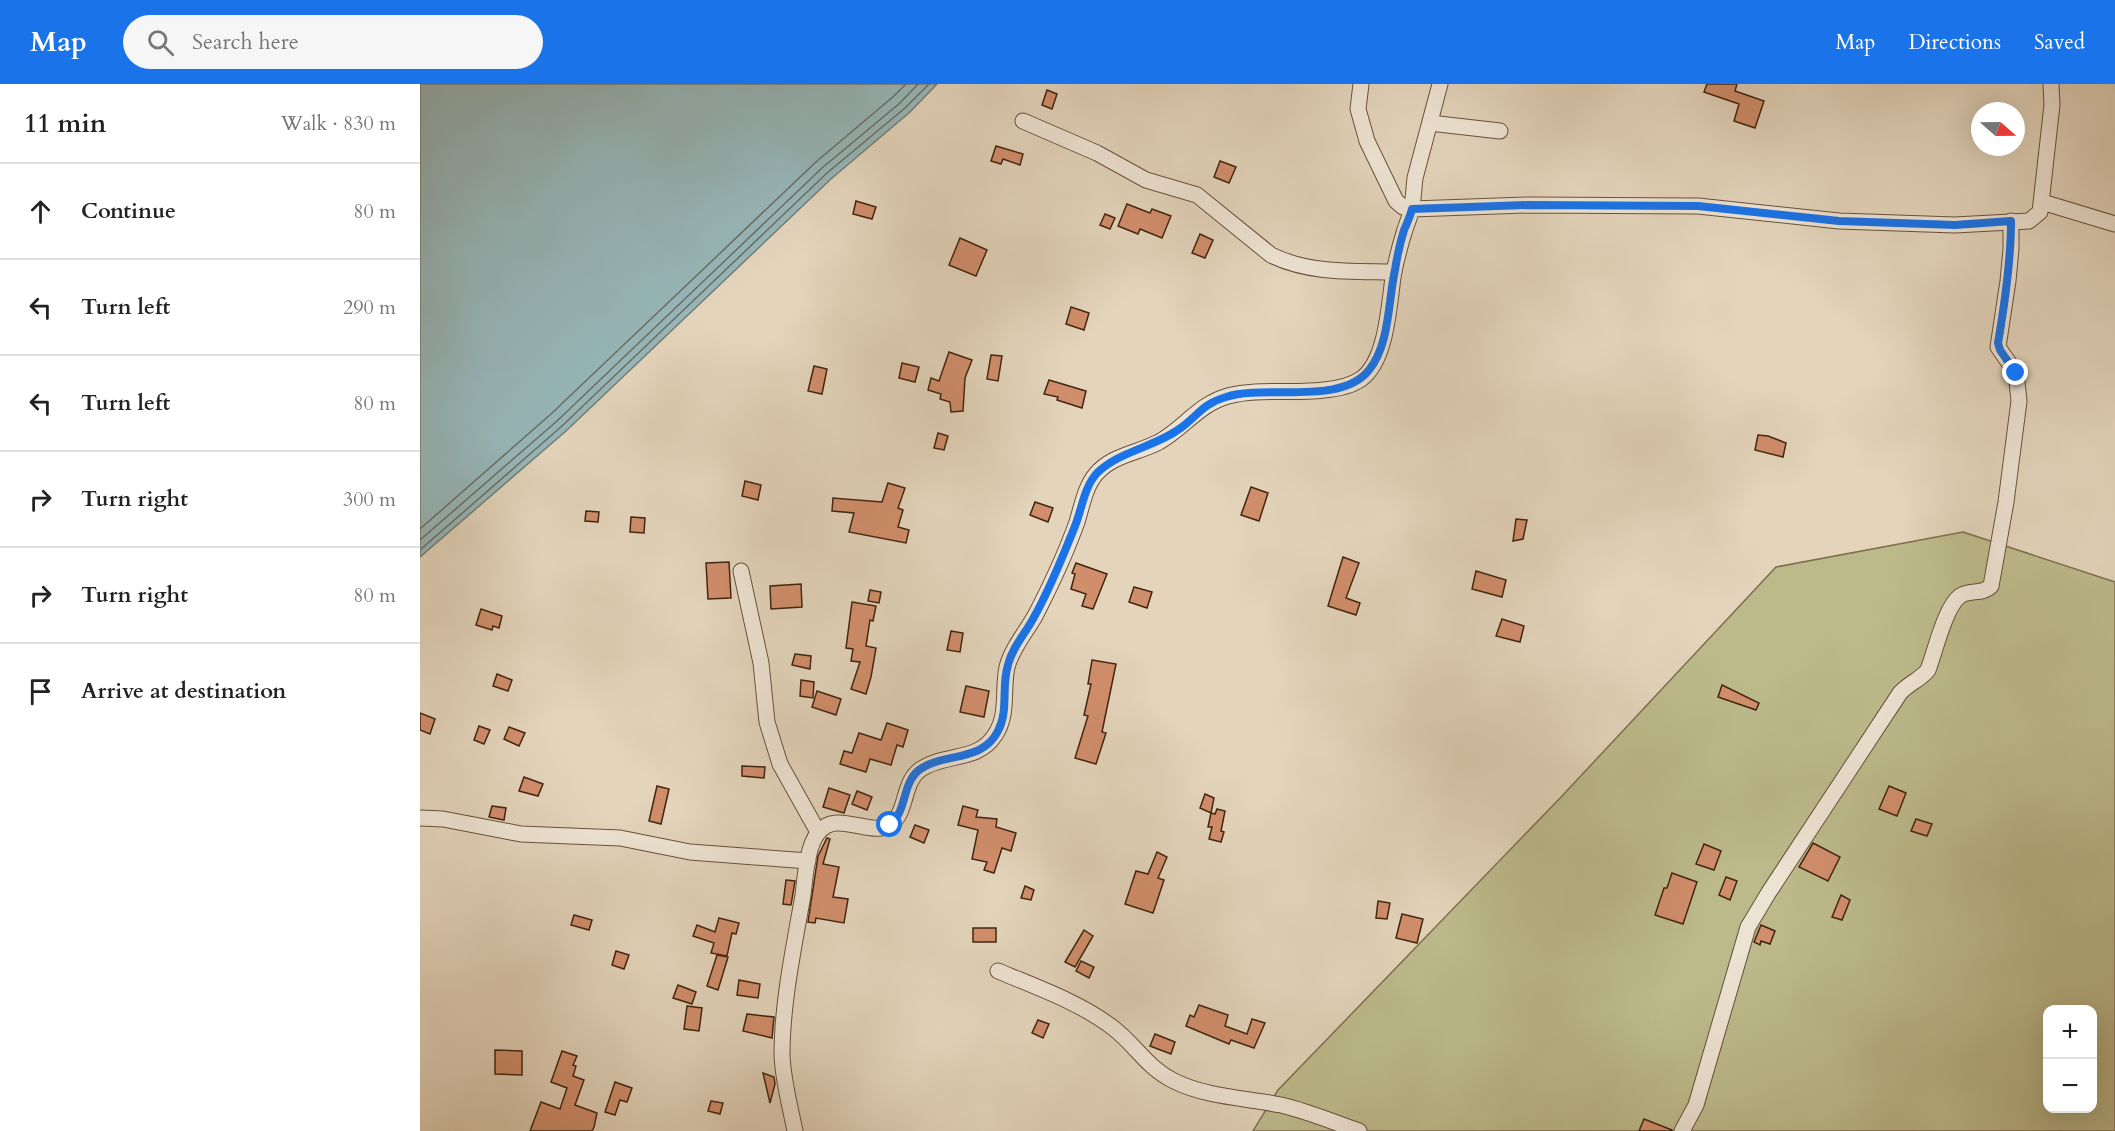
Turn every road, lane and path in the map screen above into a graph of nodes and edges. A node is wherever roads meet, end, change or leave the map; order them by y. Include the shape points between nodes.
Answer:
1 (1361, 84) edge
2 (1440, 84) edge
3 (2051, 84) edge
4 (1023, 121) dead end
5 (1430, 123) junction
6 (1500, 131) dead end
7 (2042, 202) junction
8 (1412, 209) junction
9 (2011, 221) junction
10 (2115, 224) edge
11 (1394, 272) junction
12 (741, 571) dead end
13 (420, 818) edge
14 (818, 832) junction
15 (808, 861) junction
16 (998, 971) dead end
17 (795, 1131) edge
18 (1359, 1131) edge
19 (1682, 1131) edge

1 - 8 street via 1358,108 1367,141 1396,201
2 - 5 street
3 - 7 street
4 - 11 street via 1146,180 1197,195 1285,262 1321,270
5 - 6 street
5 - 8 street via 1415,178
7 - 9 street via 2036,217
7 - 10 street
8 - 9 street via 1698,206 1839,221 1955,225
8 - 11 street
9 - 19 street via 2009,270 1998,347 2016,373 2019,401 1991,586 1986,591 1961,595 1951,607 1928,670 1900,693 1748,927 1696,1105
11 - 14 street via 1386,328 1371,369 1360,380 1327,390 1247,392 1226,397 1203,406 1182,428 1109,463 1096,474 1034,618 1008,664 1005,709 998,732 987,746 917,772 890,825 876,828 829,824
12 - 14 street via 761,663 767,722 780,764
13 - 15 street via 521,834 620,838 690,852
14 - 15 street
15 - 17 street via 789,978 782,1055
16 - 18 street via 1098,1017 1126,1039 1141,1058 1175,1082 1283,1106

